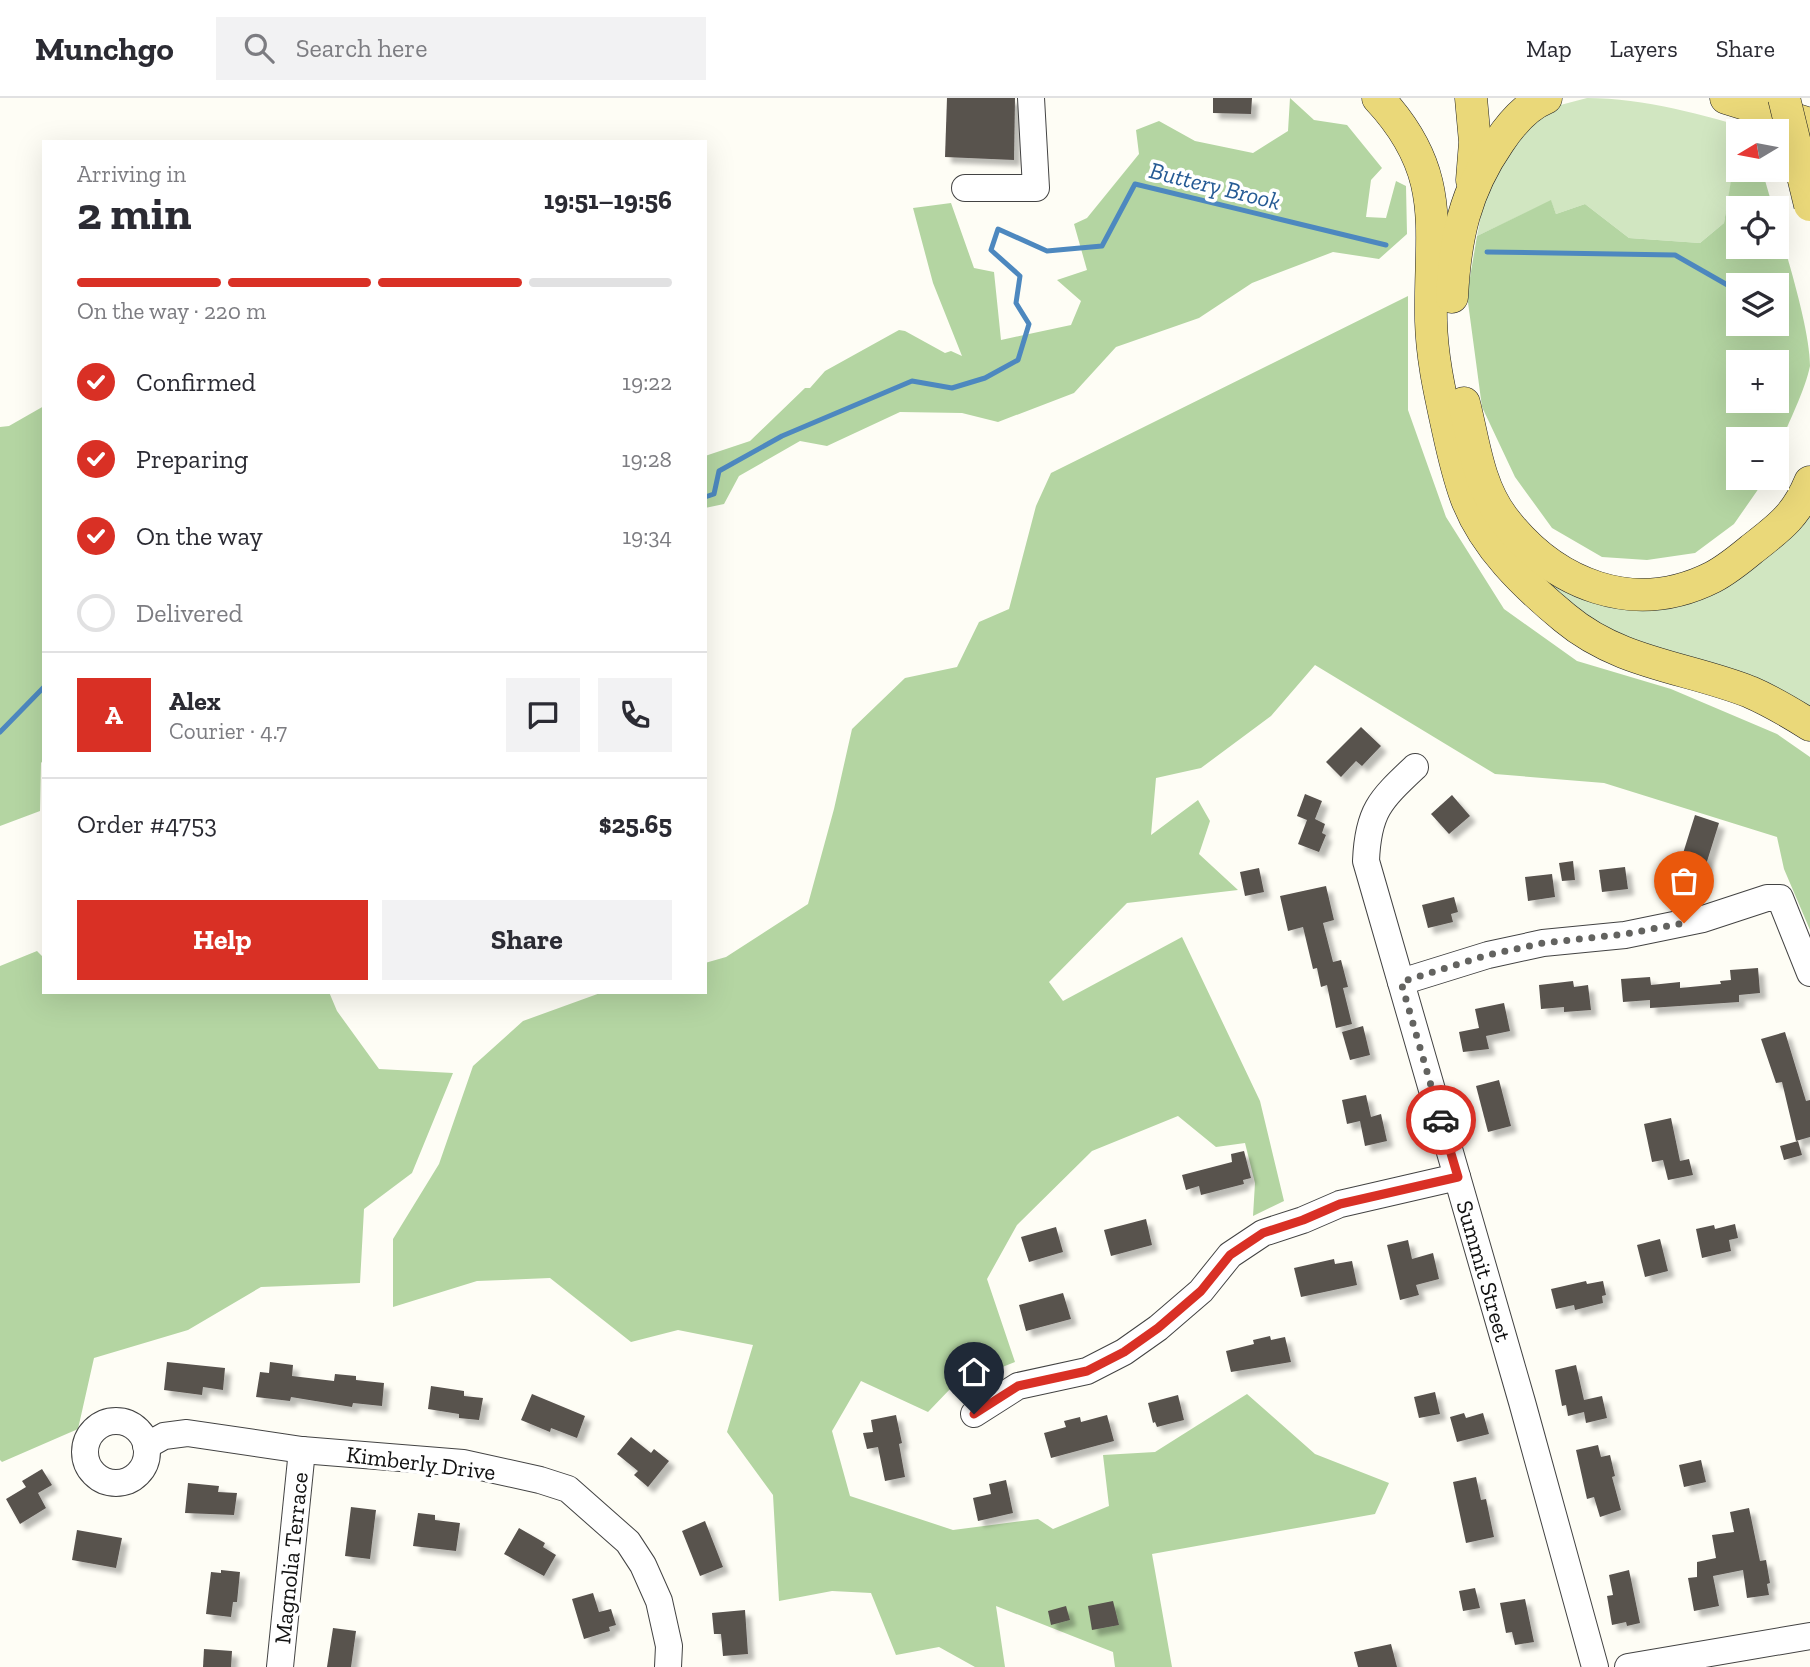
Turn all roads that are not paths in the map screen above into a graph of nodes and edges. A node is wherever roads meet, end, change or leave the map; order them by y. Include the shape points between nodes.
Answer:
1 (1031, 98) edge
2 (1378, 98) edge
3 (1471, 98) edge
4 (1546, 98) edge
5 (1726, 98) edge
6 (1784, 98) edge
7 (1810, 124) edge
8 (965, 188) dead end
9 (1471, 192) junction
10 (1810, 205) edge
11 (1810, 482) edge
12 (1810, 725) edge
13 (1415, 767) dead end
14 (1810, 973) edge
15 (1401, 982) junction
16 (1458, 1177) junction
17 (974, 1414) dead end
18 (146, 1446) dead end
19 (302, 1450) junction
20 (1810, 1636) edge
21 (281, 1667) edge
22 (668, 1667) edge
23 (1595, 1667) edge
24 (1628, 1667) edge

1 - 8 street via 1036,188
2 - 12 main road via 1419,157 1429,188 1436,374 1461,483 1485,536 1541,597 1588,634 1646,661 1750,692
3 - 9 main road via 1475,142
4 - 9 main road via 1531,106 1506,132
5 - 7 main road
6 - 10 main road, bridge
9 - 11 main road via 1454,267 1456,370 1490,497 1510,527 1543,560 1569,578 1597,588 1648,594 1682,589 1723,571 1780,528 1795,512
13 - 15 street, Summit Street via 1387,793 1367,835 1366,861
14 - 15 street via 1780,898 1767,898 1703,919 1488,955
15 - 16 street, Summit Street
16 - 17 street via 1340,1204 1263,1233 1230,1255 1201,1291 1124,1352 1087,1371 1018,1386
16 - 23 street, Summit Street
18 - 19 street, Kimberly Drive via 164,1436 187,1433
19 - 21 street, Magnolia Terrace
19 - 22 street, Kimberly Drive via 463,1463 568,1489 628,1542 643,1565 659,1601 669,1646
20 - 24 street

